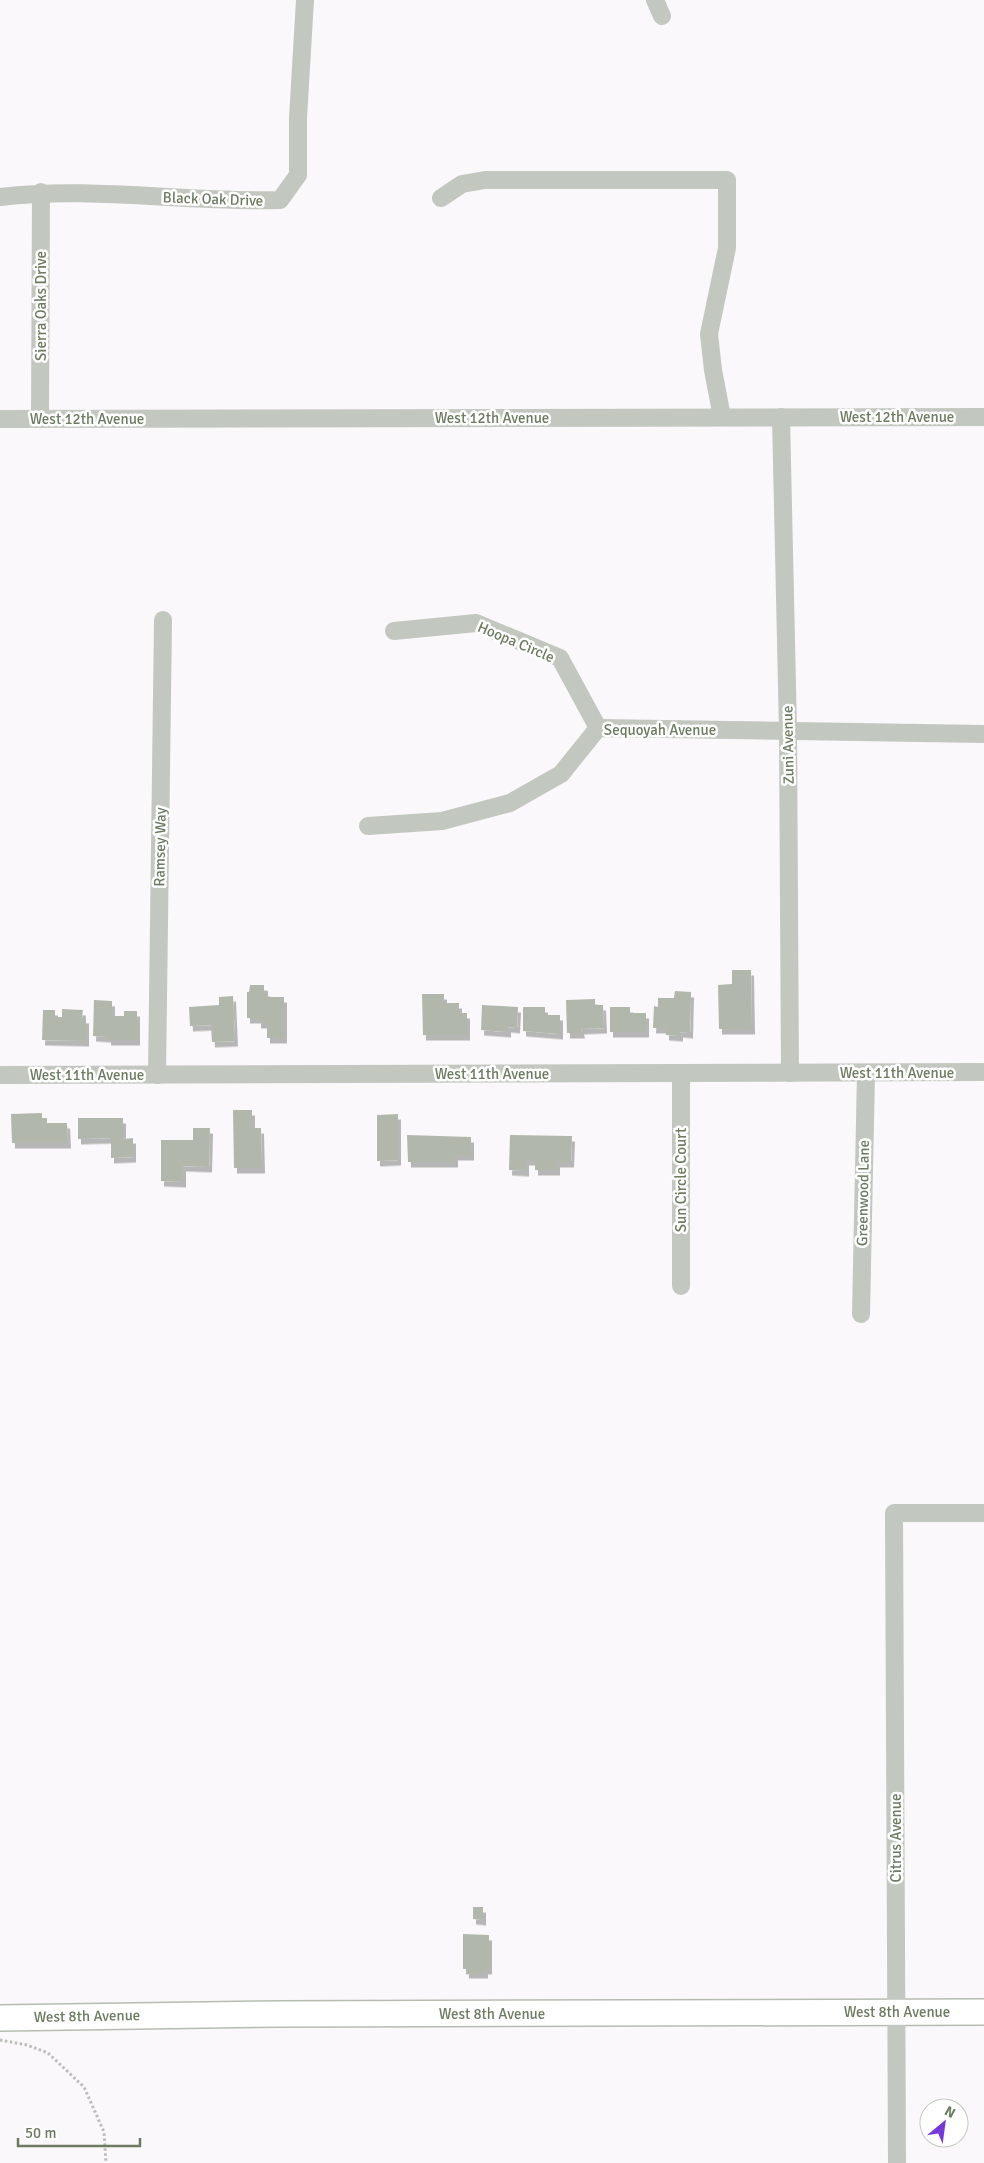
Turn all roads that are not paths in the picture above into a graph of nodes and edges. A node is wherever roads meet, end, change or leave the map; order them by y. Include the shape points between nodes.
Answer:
1 (305, 0) edge
2 (41, 192) junction
3 (0, 197) edge
4 (441, 198) dead end
5 (722, 417) junction
6 (781, 417) junction
7 (984, 417) edge
8 (0, 419) edge
9 (40, 419) junction
10 (163, 620) dead end
11 (394, 631) dead end
12 (598, 728) junction
13 (788, 731) junction
14 (984, 734) edge
15 (368, 826) dead end
16 (984, 1072) edge
17 (790, 1073) junction
18 (866, 1073) junction
19 (681, 1074) junction
20 (0, 1075) edge
21 (157, 1075) junction
22 (681, 1286) dead end
23 (861, 1314) dead end
24 (984, 1513) edge
25 (896, 2012) junction
26 (984, 2012) edge
27 (0, 2018) edge
28 (897, 2163) edge

1 - 2 street, Black Oak Drive via 298,175 280,200 246,202
2 - 3 street, Black Oak Drive
2 - 9 street, Sierra Oaks Drive
4 - 5 street via 462,184 485,180 727,180 727,248 709,334
5 - 6 street, West 12th Avenue
5 - 9 street, West 12th Avenue
6 - 7 street, West 12th Avenue
6 - 13 street, Zuni Avenue
8 - 9 street, West 12th Avenue
10 - 21 street, Ramsey Way
11 - 12 street, Hoopa Circle via 476,623 560,658
12 - 13 street, Sequoyah Avenue
12 - 15 street, Sequoyah Avenue via 561,774 510,803 442,822
13 - 14 street, Sequoyah Avenue
13 - 17 street, Zuni Avenue
16 - 18 street, West 11th Avenue
17 - 18 street, West 11th Avenue
17 - 19 street, West 11th Avenue
18 - 23 street, Greenwood Lane
19 - 21 street, West 11th Avenue
19 - 22 street, Sun Circle Court
20 - 21 street, West 11th Avenue
24 - 25 street, Citrus Avenue via 894,1513
25 - 26 street, West 8th Avenue
25 - 27 street, West 8th Avenue
25 - 28 street, Citrus Avenue

